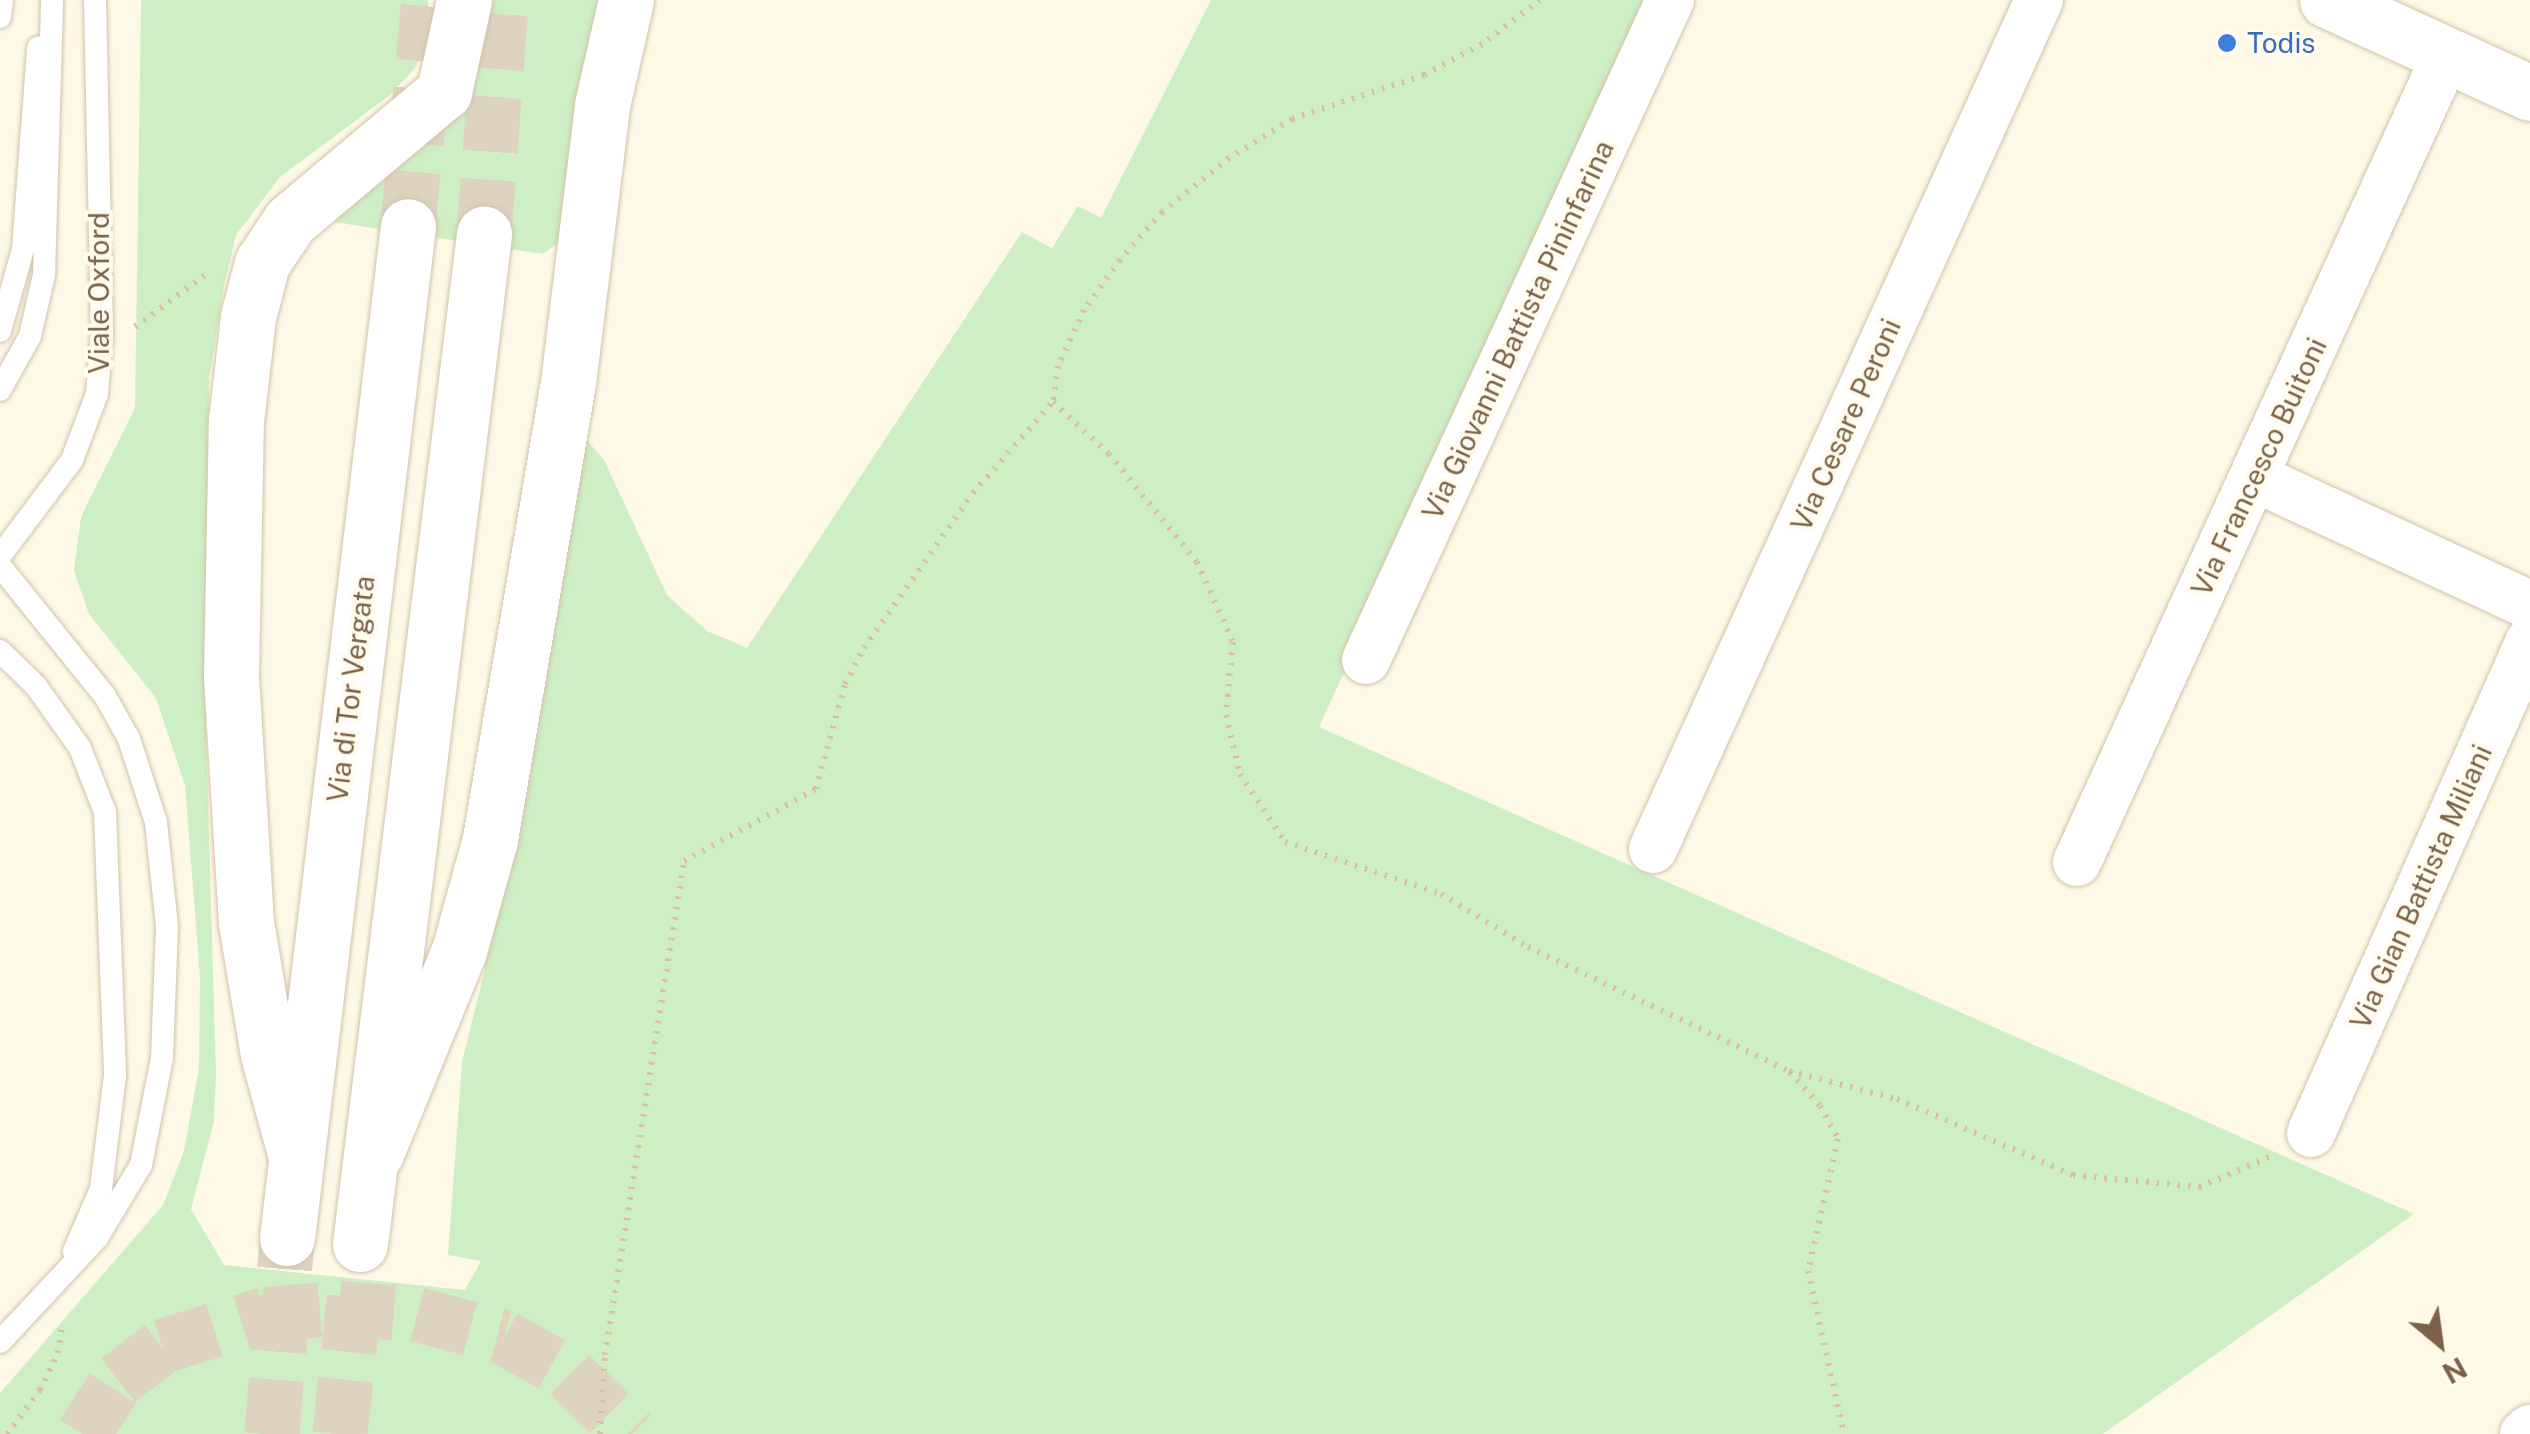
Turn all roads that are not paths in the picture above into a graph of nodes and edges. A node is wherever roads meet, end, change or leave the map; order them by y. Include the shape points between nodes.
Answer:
1 (2, 0) edge
2 (42, 0) edge
3 (52, 0) edge
4 (95, 0) edge
5 (464, 0) edge
6 (626, 0) edge
7 (1670, 0) edge
8 (2039, 0) edge
9 (2326, 0) edge
10 (0, 17) edge
11 (2439, 71) dead end
12 (2530, 93) edge
13 (408, 226) tunnel mouth
14 (484, 234) tunnel mouth
15 (0, 331) edge
16 (0, 390) edge
17 (2256, 478) junction
18 (0, 556) edge
19 (0, 566) edge
20 (2530, 605) edge
21 (2530, 641) edge
22 (0, 651) edge
23 (1366, 660) dead end
24 (1653, 849) dead end
25 (2076, 862) dead end
26 (2311, 1133) road end
27 (376, 1152) junction
28 (295, 1153) junction
29 (288, 1238) tunnel mouth
30 (360, 1244) tunnel mouth
31 (58, 1281) junction
32 (0, 1342) edge
33 (2530, 1429) edge
34 (2524, 1434) edge

1 - 10 lane
2 - 15 lane via 23,249
3 - 16 lane, Viale Oxford via 44,275 30,336
4 - 18 lane, Viale Oxford via 102,333 97,394 72,460
5 - 28 main road via 444,92 290,222 262,263 248,317 236,421 232,694 250,947 268,1054
6 - 27 main road via 602,105 568,383 490,839 459,951
7 - 23 street, Via Giovanni Battista Pininfarina
8 - 24 street, Via Cesare Peroni
9 - 12 main road
11 - 17 street, Via Francesco Buitoni
13 - 28 main road, Via di Tor Vergata
14 - 27 main road
17 - 20 street
17 - 25 street, Via Francesco Buitoni
19 - 31 lane via 118,716 149,792 166,890 162,1058 148,1145 123,1202
21 - 26 street, Via Gian Battista Miliani
22 - 31 lane via 36,686 80,748 106,831 112,1120 101,1189
27 - 30 main road
28 - 29 main road
31 - 32 lane
33 - 34 street

